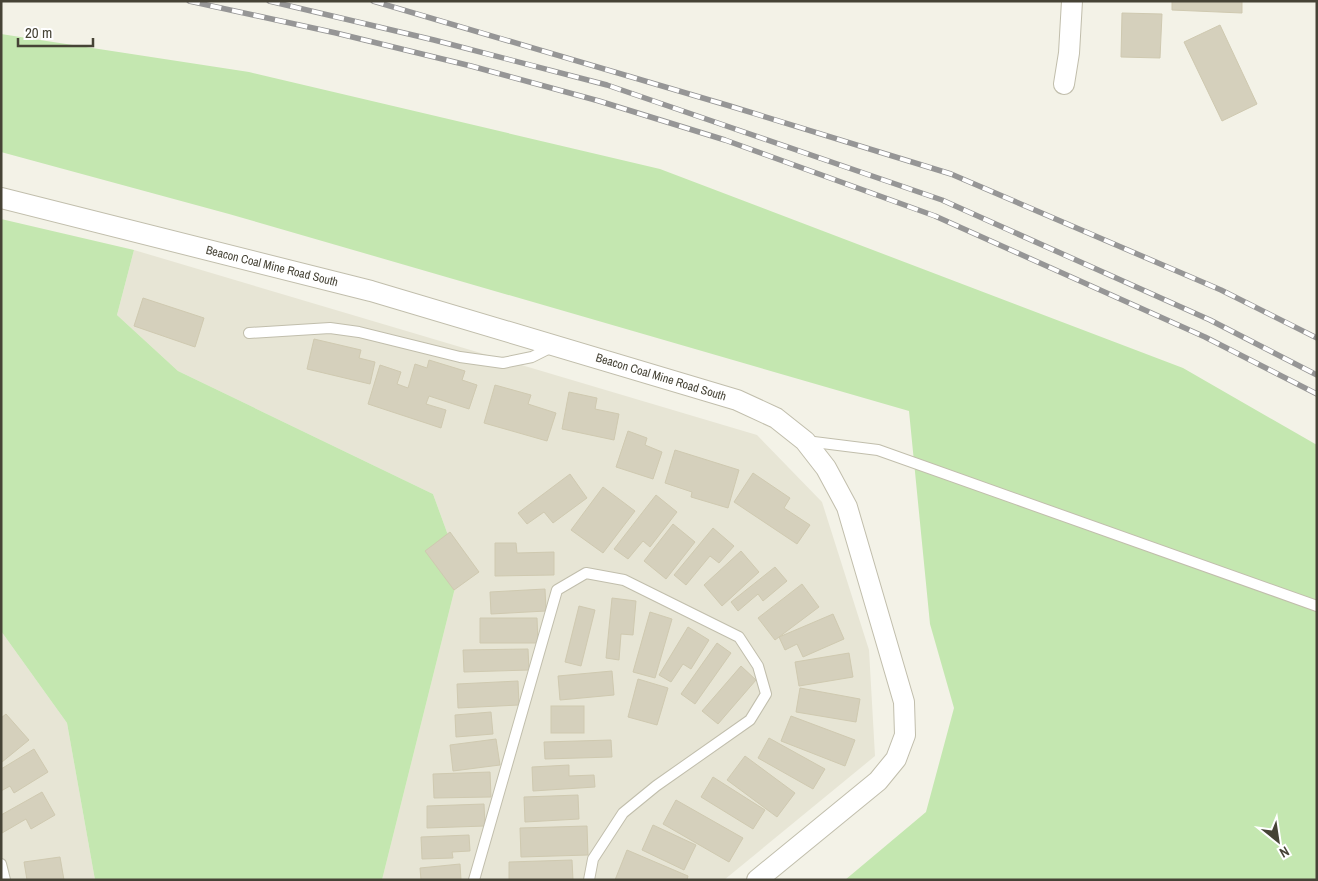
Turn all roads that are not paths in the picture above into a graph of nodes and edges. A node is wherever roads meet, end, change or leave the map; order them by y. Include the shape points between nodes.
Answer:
1 (1072, 1) edge
2 (1064, 84) dead end
3 (1, 198) edge
4 (249, 333) dead end
5 (555, 346) junction
6 (805, 441) junction
7 (1317, 606) edge
8 (1, 864) edge
9 (5, 880) edge
10 (474, 880) edge
11 (589, 880) edge
12 (757, 880) edge

1 - 2 street
3 - 5 street, Beacon Coal Mine Road South via 372,292
4 - 5 lane via 330,328 460,357 503,363 532,357
5 - 6 street, Beacon Coal Mine Road South via 737,400 776,418
6 - 7 lane via 878,450
6 - 12 street, Beacon Coal Mine Road South via 826,468 848,507 904,702 905,735 896,759 878,781
8 - 9 lane
10 - 11 lane via 557,590 586,574 624,580 739,637 758,666 766,694 750,720 623,813 593,859

